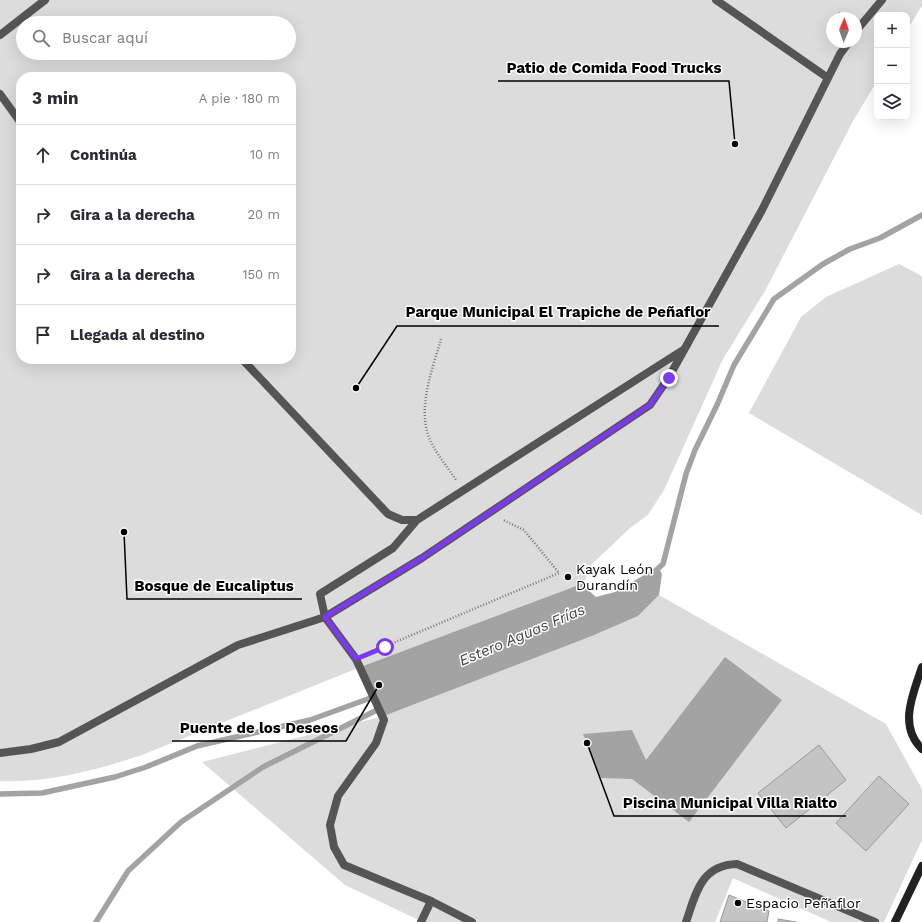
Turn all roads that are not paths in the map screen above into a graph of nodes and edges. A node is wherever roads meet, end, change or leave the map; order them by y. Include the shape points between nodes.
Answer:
1 (45, 0) edge
2 (716, 0) edge
3 (882, 0) edge
4 (24, 16) edge
5 (16, 23) edge
6 (862, 25) edge
7 (0, 35) edge
8 (844, 48) edge
9 (828, 78) junction
10 (0, 94) edge
11 (16, 116) edge
12 (684, 350) junction
13 (247, 364) edge
14 (417, 520) junction
15 (325, 617) junction
16 (922, 667) edge
17 (922, 749) edge
18 (0, 753) edge
19 (922, 866) edge
20 (431, 901) junction
21 (421, 922) edge
22 (472, 922) edge
23 (686, 922) edge
24 (875, 922) edge
25 (895, 922) edge

1 - 4 street
2 - 9 street
3 - 6 street
5 - 7 street
8 - 9 street
9 - 12 street via 762,210
10 - 11 street
12 - 14 street
12 - 15 street via 650,405 422,558
13 - 14 street via 388,514 402,520
14 - 15 street via 393,548 320,594
15 - 18 street via 238,645 59,742
15 - 20 street via 356,659 384,720 376,743 338,796 330,825 334,847 344,866
16 - 17 main road via 908,719 913,741
19 - 25 main road
20 - 21 street
20 - 22 street
23 - 24 street via 698,886 709,874 725,864 737,864

